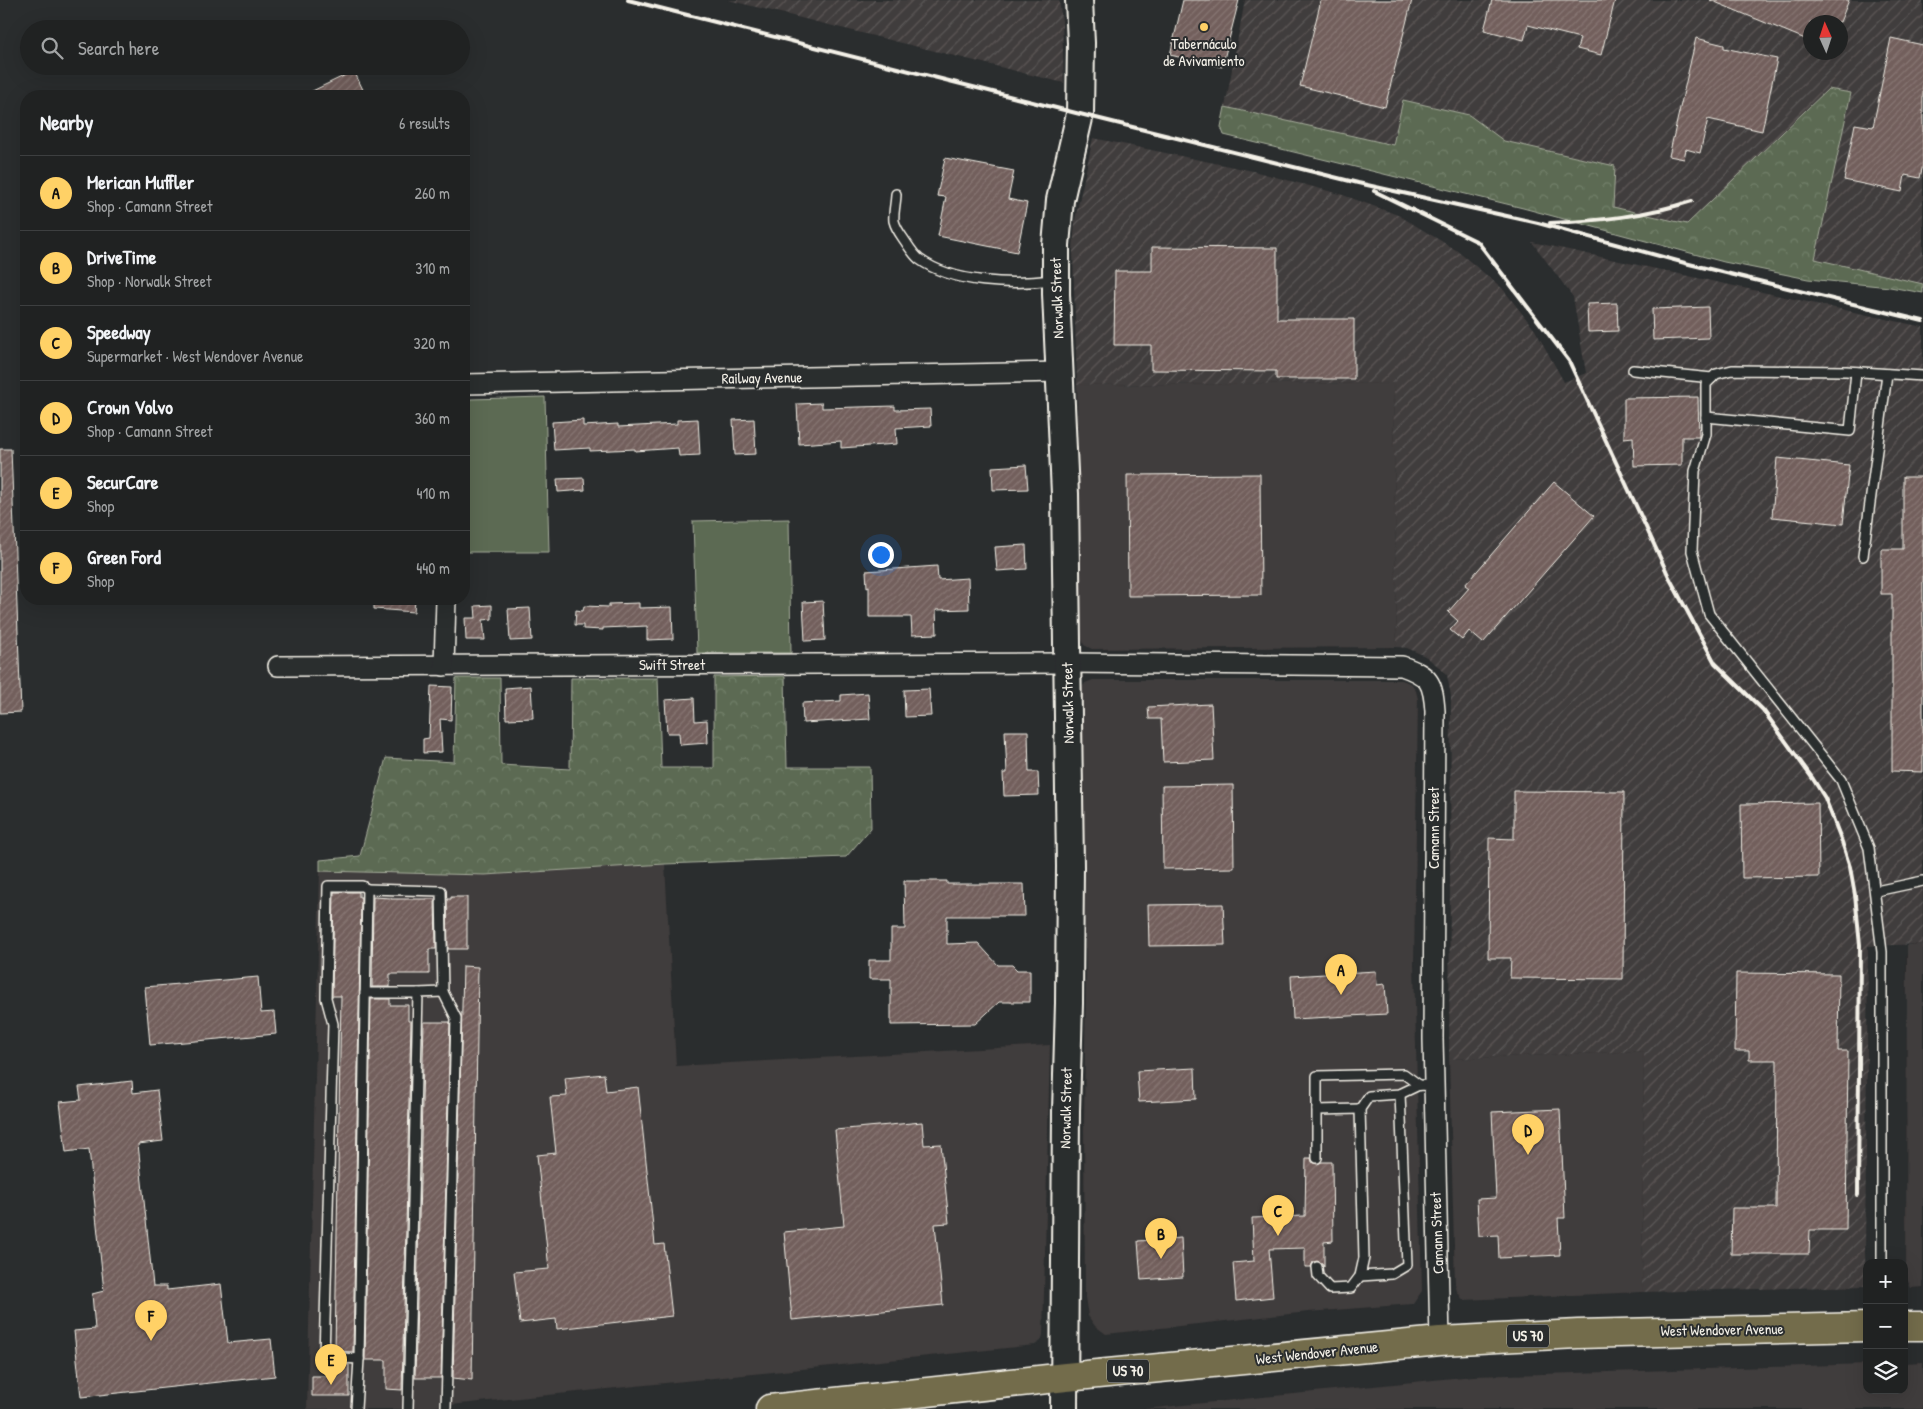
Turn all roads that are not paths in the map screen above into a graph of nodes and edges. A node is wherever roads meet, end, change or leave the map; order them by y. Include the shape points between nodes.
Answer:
1 (1079, 0) edge
2 (896, 194) dead end
3 (1056, 280) junction
4 (1633, 370) dead end
5 (1060, 372) junction
6 (1856, 372) junction
7 (1887, 374) junction
8 (1923, 376) edge
9 (1712, 378) junction
10 (470, 384) edge
11 (1706, 417) junction
12 (1863, 556) dead end
13 (446, 605) edge
14 (1067, 663) junction
15 (278, 666) dead end
16 (444, 666) junction
17 (1923, 881) edge
18 (368, 890) junction
19 (1876, 891) junction
20 (443, 992) junction
21 (365, 993) junction
22 (418, 993) junction
23 (1426, 1086) junction
24 (1400, 1094) junction
25 (1360, 1109) junction
26 (1317, 1110) junction
27 (1317, 1158) dead end
28 (1882, 1259) edge
29 (1317, 1267) dead end
30 (1360, 1276) junction
31 (1908, 1326) edge
32 (1923, 1326) edge
33 (1863, 1327) edge
34 (1440, 1341) junction
35 (359, 1359) junction
36 (1066, 1377) junction
37 (356, 1409) edge
38 (408, 1409) edge
39 (446, 1409) edge
40 (770, 1409) edge
41 (1064, 1409) edge

1 - 3 street, Norwalk Street via 1080,114 1060,200
2 - 3 lane via 894,220 898,231 918,259 936,269 954,276 1009,282
3 - 5 street, Norwalk Street
4 - 9 lane
5 - 10 street, Railway Avenue
5 - 14 street, Norwalk Street
6 - 7 lane
6 - 9 lane via 1732,370
6 - 11 lane via 1850,431
7 - 8 lane
7 - 12 lane
9 - 11 lane via 1706,384
11 - 19 lane via 1706,434 1695,471 1692,551 1709,614 1841,780 1869,848
13 - 16 street
14 - 16 street, Swift Street
14 - 23 street, Camann Street via 1402,666 1421,674 1430,683 1435,710
14 - 36 street, Norwalk Street via 1070,924
15 - 16 street, Swift Street
17 - 19 lane
18 - 20 lane via 441,891
18 - 21 lane
18 - 35 lane via 362,886 328,886 326,980 326,998 334,1024 324,1357
19 - 28 lane via 1882,952
20 - 22 lane
20 - 39 lane via 456,1018
21 - 22 lane
21 - 35 lane
22 - 38 lane
23 - 24 lane
23 - 26 lane via 1404,1074 1317,1076
23 - 34 street, Camann Street
24 - 25 lane via 1369,1096
24 - 30 lane via 1406,1265 1392,1274
25 - 26 lane
25 - 30 lane via 1364,1258
26 - 27 lane
29 - 30 lane via 1318,1276 1330,1289 1351,1288
31 - 32 highway
33 - 34 highway, West Wendover Avenue / US 70
34 - 36 highway, West Wendover Avenue / US 70
35 - 37 lane
36 - 40 highway, West Wendover Avenue / US 70
36 - 41 street, Norwalk Street

